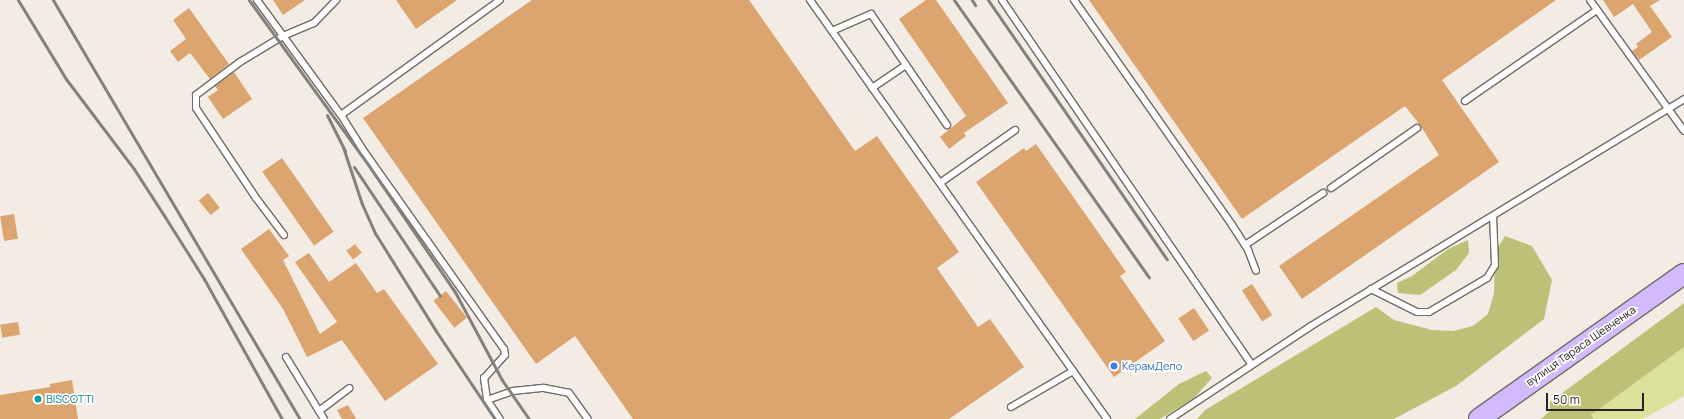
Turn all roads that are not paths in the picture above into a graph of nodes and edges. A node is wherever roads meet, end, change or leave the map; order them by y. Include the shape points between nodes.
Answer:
1 (257, 0) edge
2 (336, 0) edge
3 (500, 0) edge
4 (810, 0) edge
5 (1002, 0) edge
6 (1074, 0) edge
7 (1590, 0) edge
8 (1597, 10) junction
9 (832, 31) junction
10 (283, 36) junction
11 (906, 65) junction
12 (872, 88) junction
13 (1684, 99) edge
14 (1465, 101) dead end
15 (1668, 110) junction
16 (341, 115) junction
17 (948, 125) dead end
18 (1417, 128) dead end
19 (1015, 130) dead end
20 (1684, 131) edge
21 (940, 183) junction
22 (1331, 188) dead end
23 (1323, 193) dead end
24 (1493, 216) junction
25 (284, 235) dead end
26 (1245, 246) junction
27 (1256, 271) dead end
28 (1684, 274) edge
29 (1371, 289) junction
30 (286, 357) dead end
31 (1252, 365) junction
32 (1073, 371) junction
33 (349, 388) dead end
34 (487, 400) junction
35 (1011, 407) dead end
36 (319, 411) junction
37 (324, 419) edge
38 (500, 419) edge
39 (588, 419) edge
40 (1107, 419) edge
41 (1170, 419) edge
42 (1479, 419) edge

1 - 10 lane
2 - 10 lane via 314,23
3 - 16 lane
4 - 9 lane
5 - 31 lane
6 - 26 lane
7 - 8 lane
8 - 14 lane
8 - 15 lane
9 - 11 lane via 872,14
9 - 12 lane
10 - 16 lane
10 - 25 lane via 240,62 196,95 196,108
11 - 12 lane
11 - 17 lane
12 - 21 lane
13 - 15 lane
15 - 20 lane
15 - 24 lane
16 - 34 lane via 504,349 505,355 484,378
18 - 22 lane
19 - 21 lane
21 - 32 lane
23 - 26 lane
24 - 29 lane
24 - 29 lane via 1495,265 1487,278 1481,282 1429,312 1416,312
26 - 27 lane
28 - 42 main road, вулиця Тараса Шевченка
29 - 31 lane
30 - 36 lane
31 - 41 lane
32 - 35 lane
32 - 40 lane
33 - 36 lane
34 - 38 lane
34 - 39 lane via 513,391 544,388 569,393
36 - 37 lane

